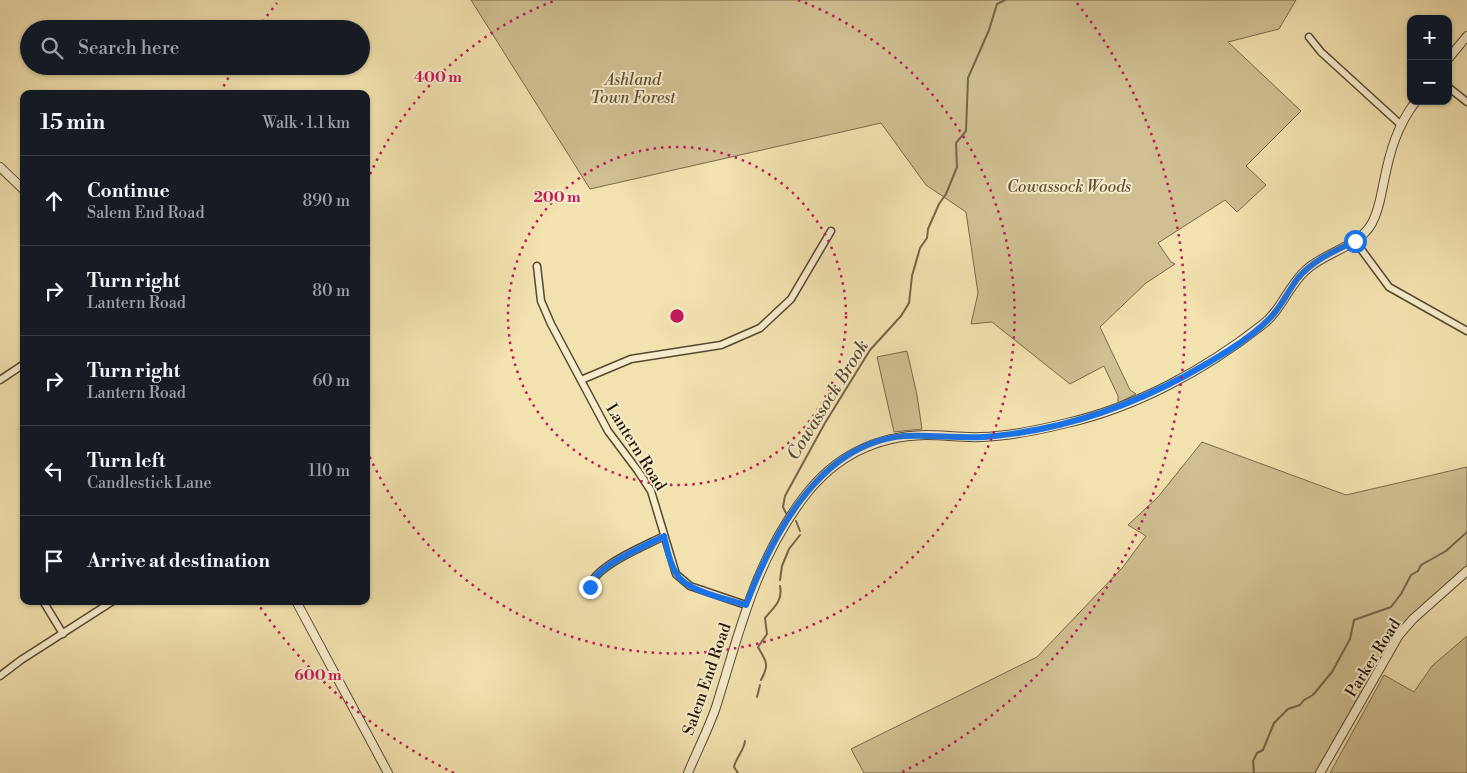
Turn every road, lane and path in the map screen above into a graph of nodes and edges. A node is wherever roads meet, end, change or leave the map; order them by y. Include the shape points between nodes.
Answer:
1 (1467, 36) edge
2 (1309, 37) dead end
3 (1452, 54) edge
4 (1452, 90) edge
5 (1467, 102) edge
6 (1413, 105) edge
7 (1400, 124) junction
8 (0, 167) edge
9 (20, 186) edge
10 (831, 231) dead end
11 (1355, 241) junction
12 (536, 266) dead end
13 (1467, 331) edge
14 (20, 367) edge
15 (0, 380) edge
16 (581, 380) junction
17 (664, 536) junction
18 (1467, 572) edge
19 (590, 587) dead end
20 (45, 605) edge
21 (107, 605) edge
22 (298, 605) edge
23 (746, 605) junction
24 (63, 634) junction
25 (0, 676) edge
26 (388, 773) edge
27 (688, 773) edge
28 (1320, 773) edge

1 - 3 street
2 - 7 street via 1321,52
4 - 5 street
6 - 7 street, Salem End Road
7 - 11 street, Salem End Road via 1390,150 1372,223
8 - 9 street
10 - 16 street via 791,299 760,328 721,345 631,359
11 - 13 street via 1389,287
11 - 23 street, Salem End Road via 1326,255 1306,270 1271,317 1242,340 1184,376 1111,410 1069,423 1017,433 980,437 904,436 856,451 829,470 804,497 766,558
12 - 16 street, Lantern Road via 546,311
14 - 15 street
16 - 17 street, Lantern Road via 611,435 646,482
17 - 19 street via 603,569
17 - 23 street, Lantern Road via 673,568 680,579 690,586
18 - 28 street, Parker Road via 1399,635
20 - 24 street
21 - 24 street
22 - 26 street
23 - 27 street, Salem End Road via 714,713
24 - 25 street

